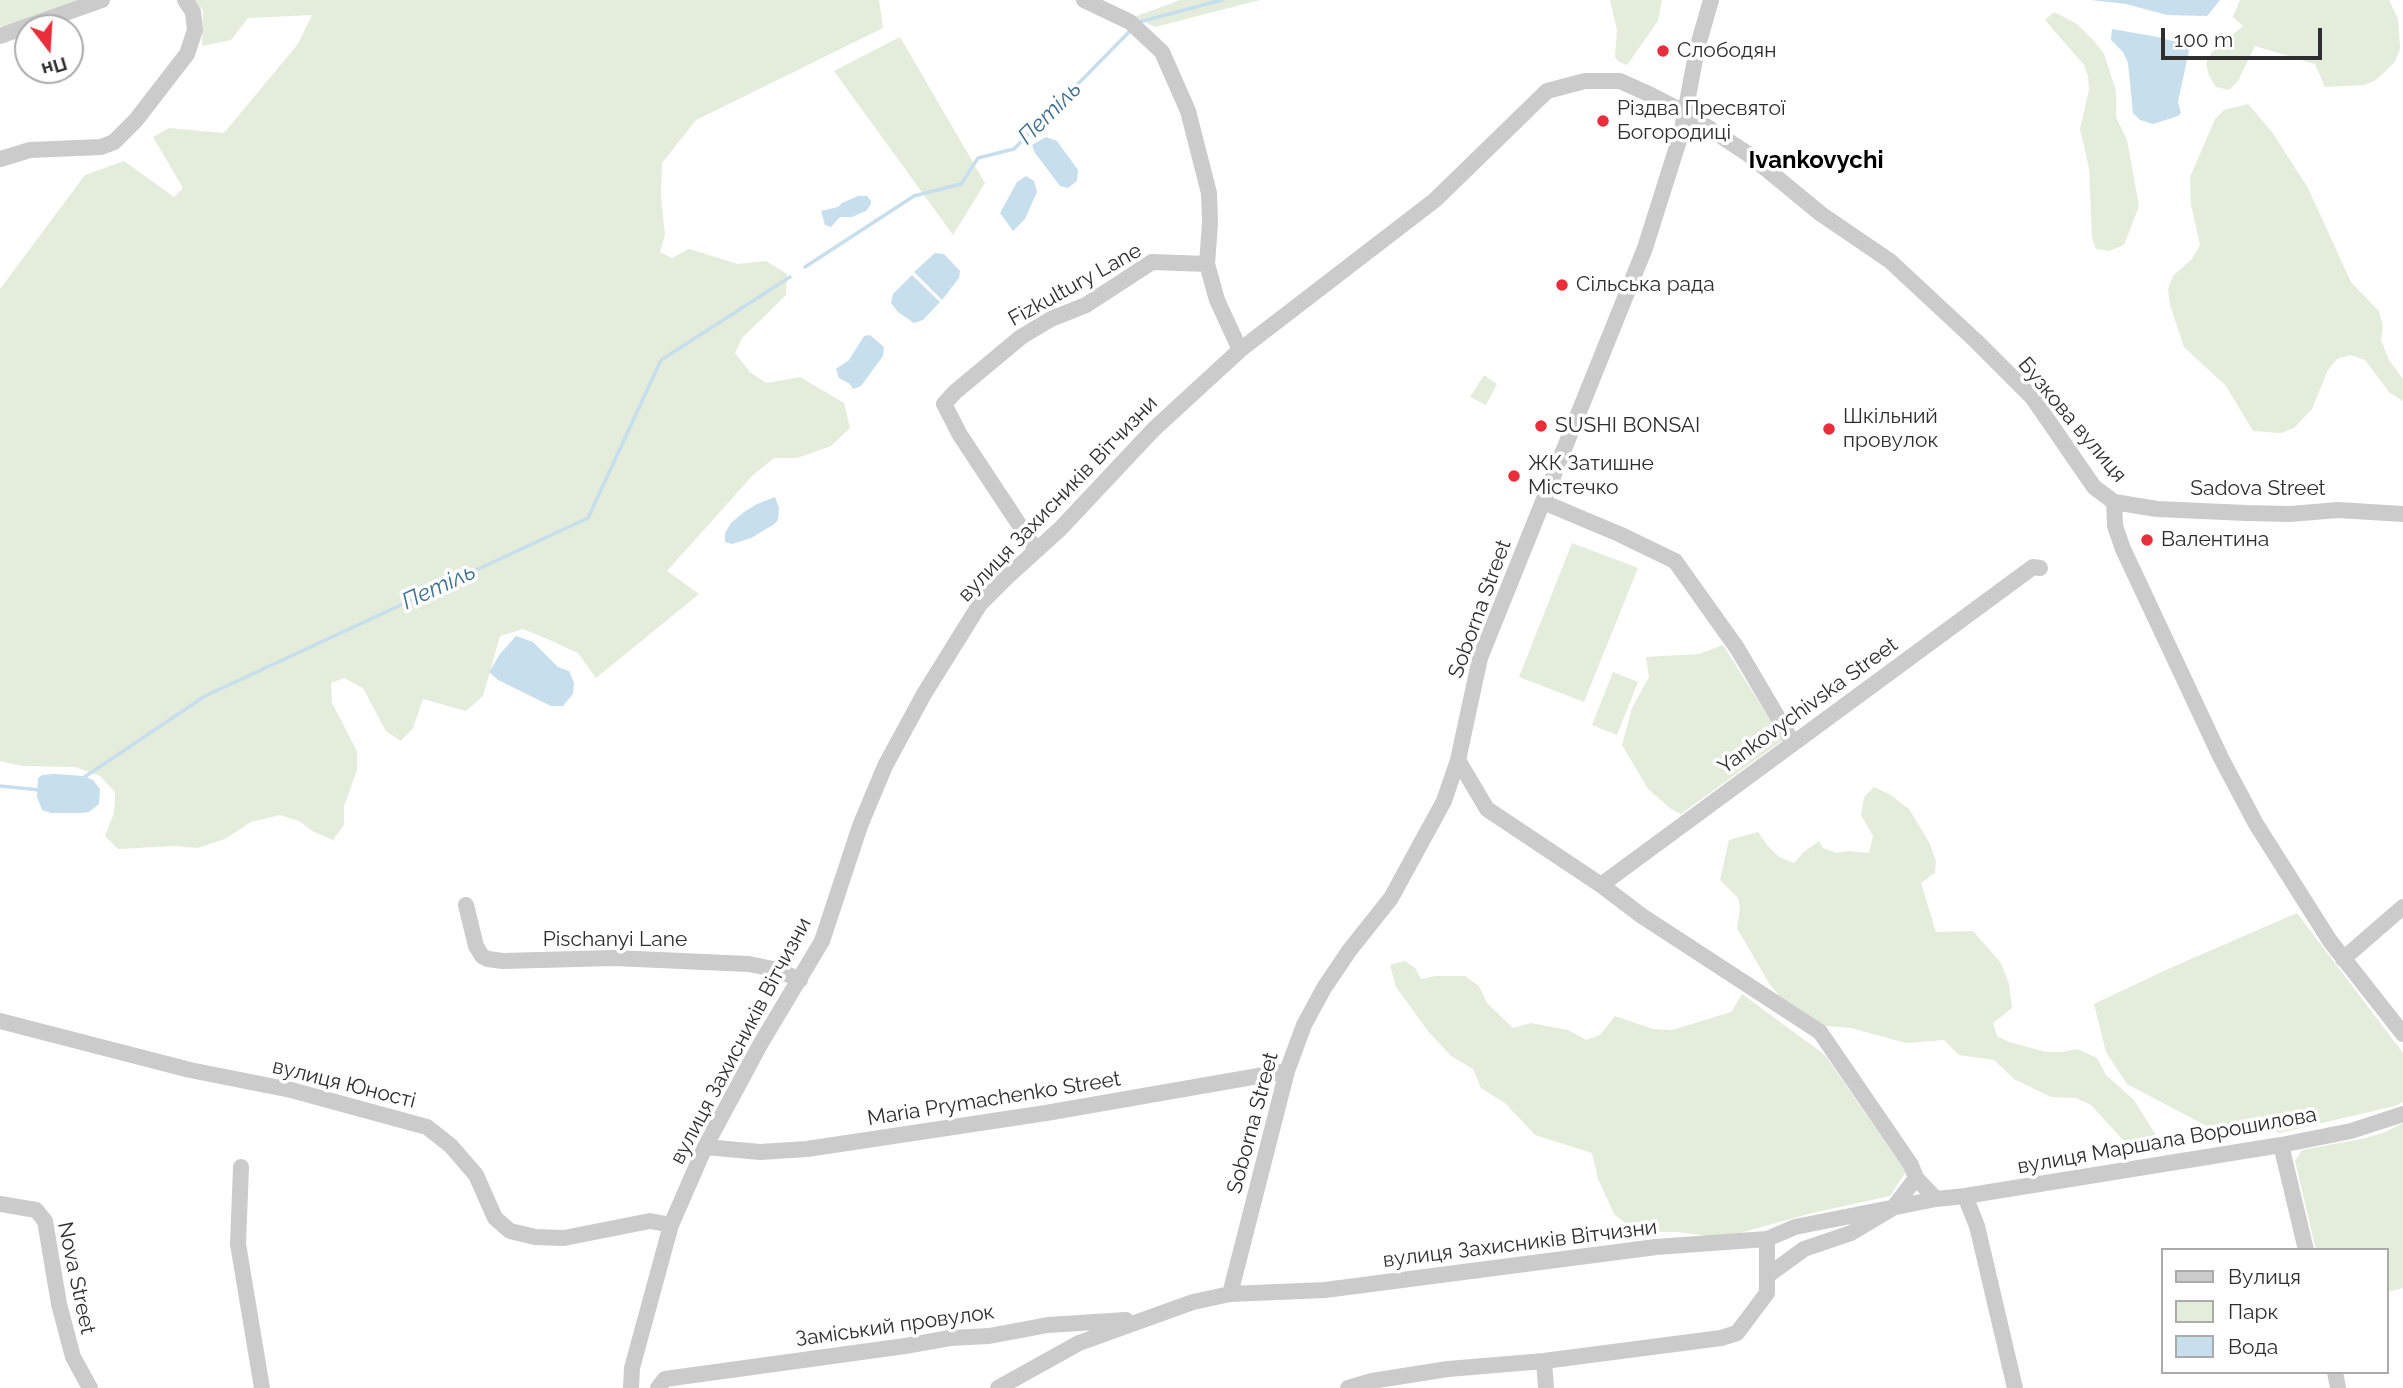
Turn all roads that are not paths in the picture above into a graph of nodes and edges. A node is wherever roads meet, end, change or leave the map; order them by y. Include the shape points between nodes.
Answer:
1 (102, 0) edge
2 (185, 0) edge
3 (1084, 0) edge
4 (1711, 0) edge
5 (0, 36) edge
6 (1686, 113) junction
7 (0, 159) edge
8 (1207, 264) junction
9 (1240, 350) junction
10 (1543, 502) junction
11 (2114, 502) junction
12 (2403, 514) edge
13 (1036, 550) junction
14 (2040, 568) dead end
15 (1793, 743) junction
16 (1458, 760) junction
17 (1601, 885) junction
18 (466, 905) dead end
19 (2403, 907) edge
20 (2343, 959) junction
21 (800, 980) junction
22 (0, 1021) edge
23 (2403, 1034) edge
24 (1287, 1071) junction
25 (2403, 1114) edge
26 (2281, 1145) junction
27 (705, 1147) junction
28 (241, 1167) dead end
29 (1916, 1178) junction
30 (1965, 1196) junction
31 (1936, 1199) junction
32 (0, 1204) edge
33 (1893, 1208) junction
34 (671, 1225) junction
35 (1767, 1239) junction
36 (2306, 1248) edge
37 (1767, 1276) junction
38 (1230, 1294) junction
39 (1142, 1319) junction
40 (1544, 1361) junction
41 (1413, 1381) edge
42 (90, 1388) edge
43 (262, 1388) edge
44 (631, 1388) edge
45 (658, 1388) edge
46 (999, 1388) edge
47 (1348, 1388) edge
48 (1546, 1388) edge
49 (2015, 1388) edge

1 - 5 street
2 - 7 street via 193,12 195,30 187,54 114,142 30,150
3 - 8 street via 1135,27 1162,52 1188,111 1209,193
4 - 6 street, Soborna Street
6 - 9 street, вулиця Захисників Вітчизни via 1620,81 1585,82 1547,91 1435,200
6 - 10 street, Soborna Street via 1645,248
6 - 11 street, Бузкова вулиця via 1890,261 2032,397 2094,487
8 - 9 street via 1217,300
8 - 13 street, Fizkultury Lane via 1152,262 1086,305 1021,337 944,404
9 - 13 street, вулиця Захисників Вітчизни via 1154,429
10 - 15 street via 1675,561 1737,648
10 - 16 street, Soborna Street via 1480,658
11 - 12 street, Sadova Street via 2246,513 2338,510
11 - 20 street, Бузкова вулиця via 2115,526 2123,549 2221,758 2256,824
13 - 21 street, вулиця Захисників Вітчизни via 980,604 924,694 885,766 822,941
14 - 15 street, Yankovychivska Street via 2033,567
15 - 17 street, Yankovychivska Street
16 - 17 street via 1487,809
16 - 24 street, Soborna Street via 1444,801 1391,898 1324,988
17 - 29 street via 1820,1032
18 - 21 street, Pischanyi Lane via 476,946 488,959 749,964
19 - 20 street
20 - 23 street, Бузкова вулиця
21 - 27 street, вулиця Захисників Вітчизни
22 - 34 street, вулиця Юності via 427,1126 476,1175 495,1218 510,1231 564,1238 650,1221
24 - 27 street, Maria Prymachenko Street via 807,1149 760,1152
24 - 38 street, Soborna Street
25 - 26 street, вулиця Маршала Ворошилова
26 - 30 street, вулиця Маршала Ворошилова
26 - 36 street
27 - 34 street, вулиця Захисників Вітчизни
28 - 43 street via 238,1244
29 - 31 street
29 - 33 street
30 - 31 street, вулиця Маршала Ворошилова
30 - 49 street via 1977,1226
31 - 33 street, вулиця Маршала Ворошилова
32 - 42 street, Nova Street via 36,1210 45,1221 69,1344
33 - 35 street, вулиця Захисників Вітчизни via 1795,1227
33 - 37 street via 1851,1233 1804,1249
34 - 44 street, вулиця Захисників Вітчизни via 632,1368
35 - 37 street
35 - 38 street, вулиця Захисників Вітчизни via 1656,1247 1325,1290
37 - 40 street via 1767,1293 1737,1332 1721,1338
38 - 39 street, вулиця Захисників Вітчизни
39 - 45 street, Заміський провулок via 1048,1325 665,1378
39 - 46 street, вулиця Захисників Вітчизни via 1079,1343
40 - 41 street via 1448,1369
40 - 48 street
41 - 47 street

